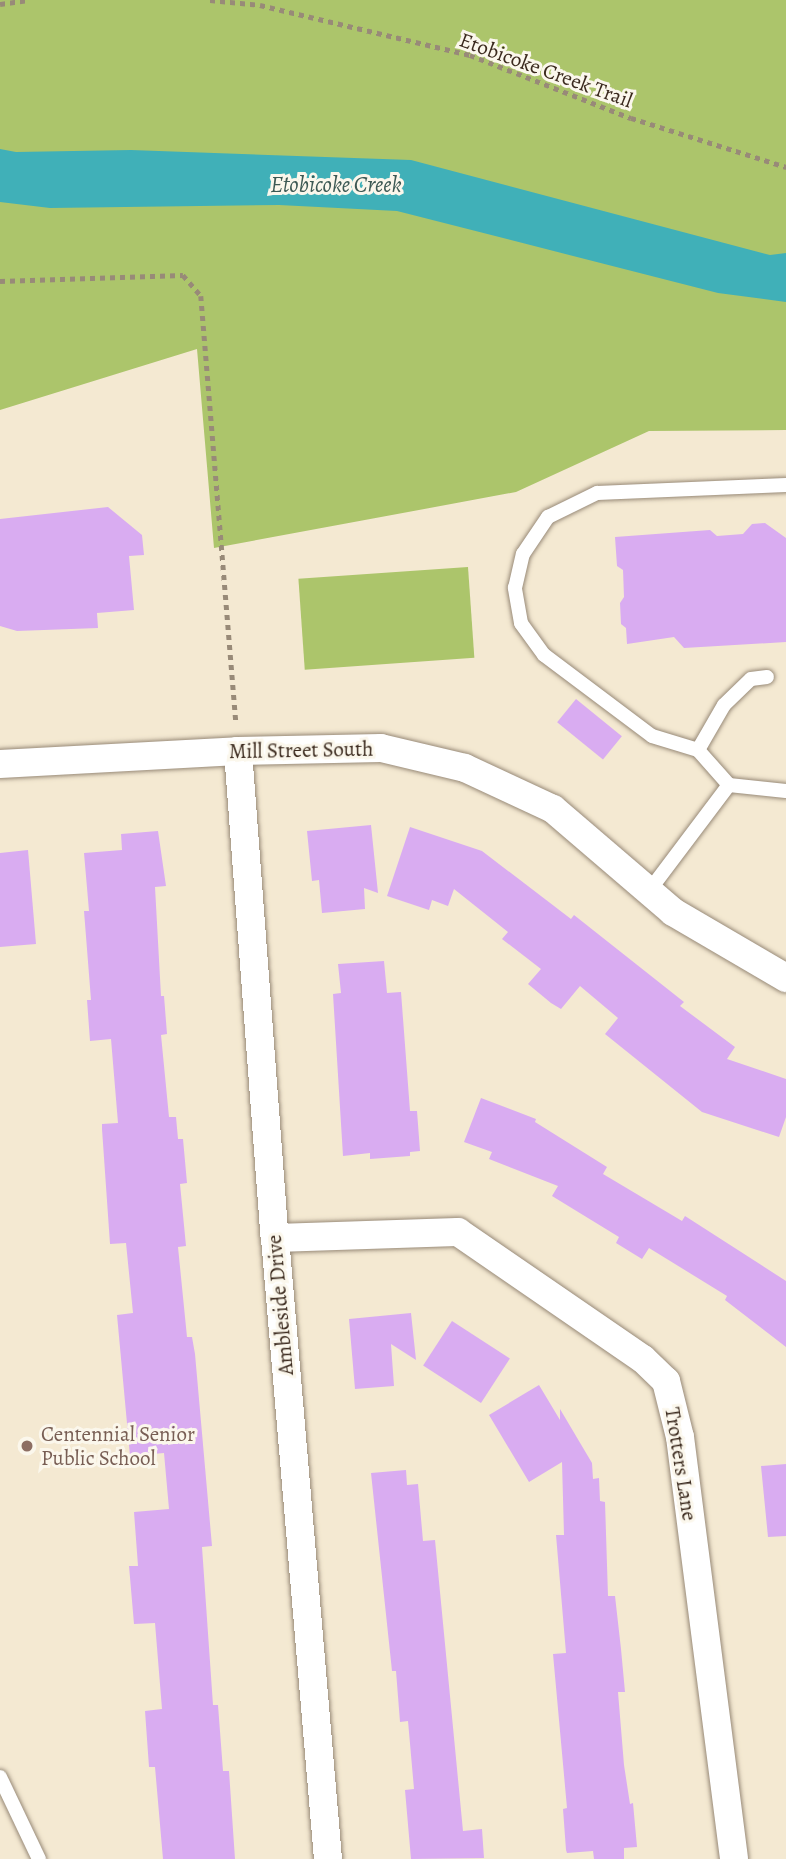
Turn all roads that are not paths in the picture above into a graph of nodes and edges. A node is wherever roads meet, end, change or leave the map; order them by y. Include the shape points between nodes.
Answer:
1 (786, 485) edge
2 (766, 677) dead end
3 (698, 750) junction
4 (238, 751) junction
5 (0, 764) edge
6 (729, 785) junction
7 (786, 791) edge
8 (649, 891) junction
9 (786, 978) edge
10 (275, 1238) junction
11 (0, 1777) edge
12 (39, 1859) edge
13 (328, 1859) edge
14 (734, 1859) edge

1 - 3 lane via 597,493 548,517 523,554 515,588 521,623 544,654 652,736
2 - 3 lane via 751,679 724,705
3 - 6 lane
4 - 5 street, Mill Street South
4 - 8 street, Mill Street South via 381,748 465,768 553,809
4 - 10 street, Ambleside Drive
6 - 7 lane
6 - 8 lane
8 - 9 street, Mill Street South via 673,912
10 - 13 street, Ambleside Drive
10 - 14 street, Trotters Lane via 458,1232 643,1359 666,1381 680,1437
11 - 12 lane

